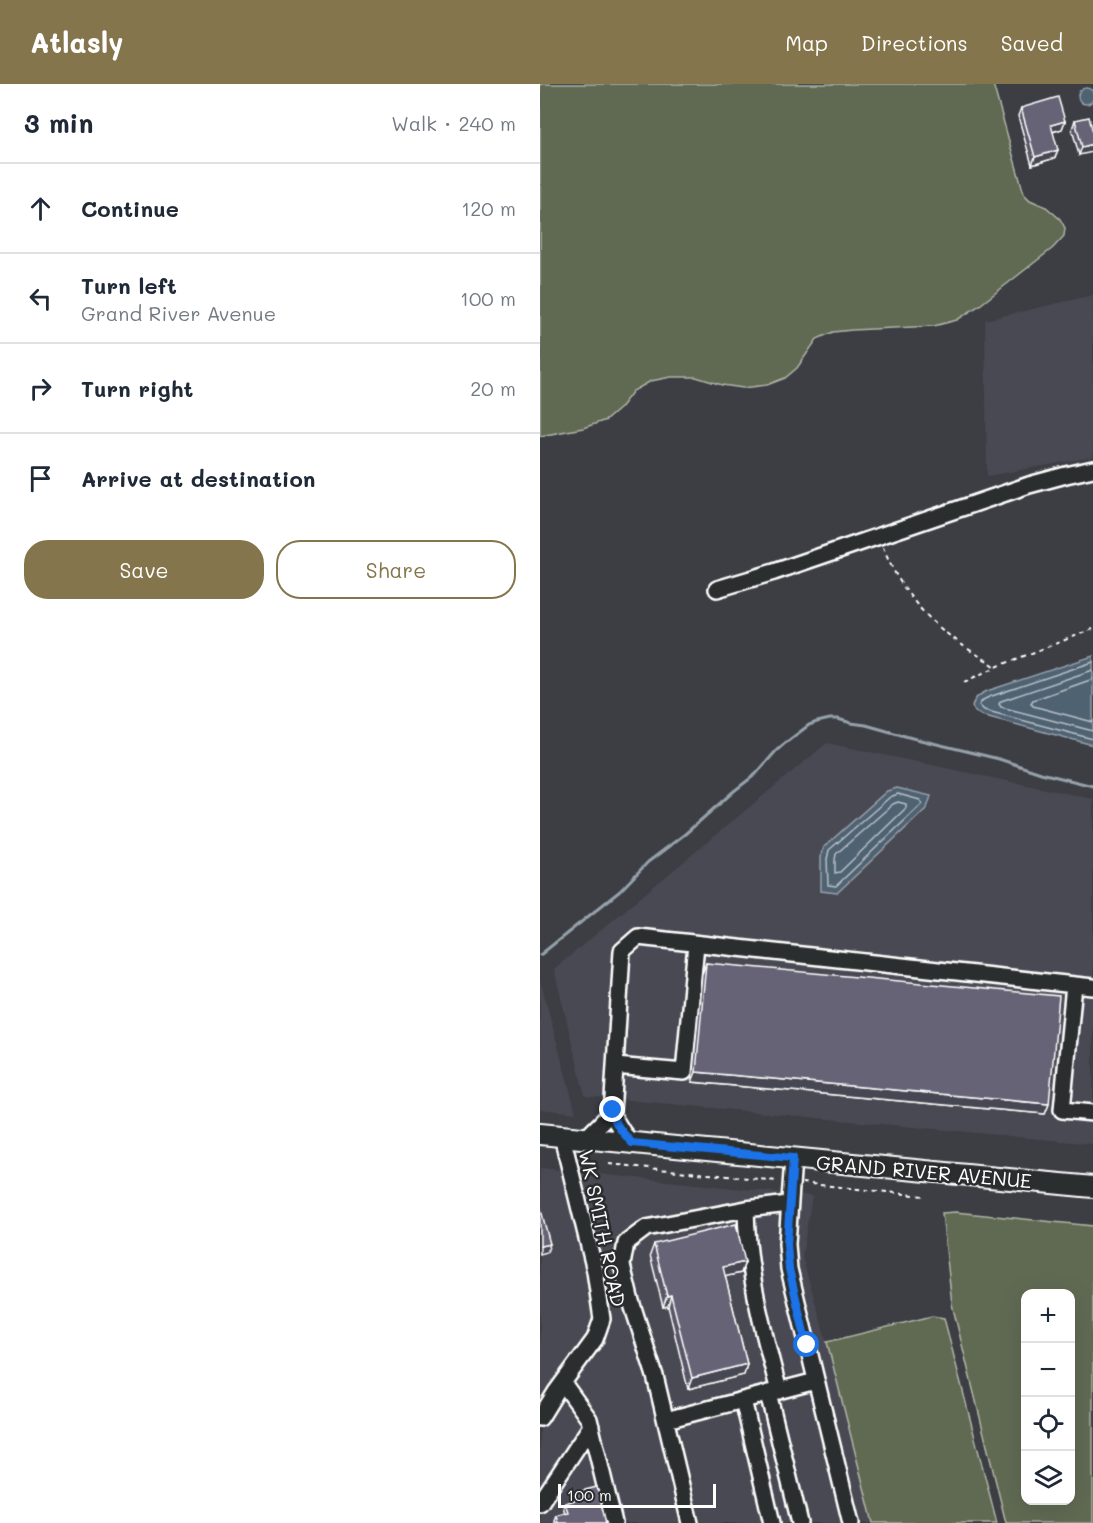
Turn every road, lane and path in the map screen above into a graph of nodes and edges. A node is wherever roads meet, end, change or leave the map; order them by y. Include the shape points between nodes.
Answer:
1 (1093, 469) edge
2 (879, 536) junction
3 (717, 589) dead end
4 (1093, 628) edge
5 (996, 667) junction
6 (964, 682) dead end
7 (696, 944) junction
8 (1074, 985) junction
9 (1093, 987) edge
10 (615, 1066) junction
11 (1093, 1113) edge
12 (612, 1115) junction
13 (540, 1134) edge
14 (562, 1136) junction
15 (585, 1139) junction
16 (632, 1143) junction
17 (793, 1158) junction
18 (609, 1164) dead end
19 (791, 1182) junction
20 (1093, 1187) edge
21 (924, 1196) dead end
22 (789, 1204) junction
23 (746, 1209) junction
24 (816, 1381) junction
25 (563, 1383) junction
26 (773, 1392) junction
27 (743, 1400) junction
28 (540, 1418) edge
29 (666, 1420) junction
30 (591, 1426) junction
31 (540, 1503) edge
32 (614, 1523) edge
33 (690, 1523) edge
34 (772, 1523) edge
35 (800, 1523) edge
36 (851, 1523) edge

1 - 2 street via 1029,485
2 - 3 street
2 - 5 path via 894,572 920,608 955,640
4 - 5 path
5 - 6 path
7 - 8 street
7 - 10 street via 639,937 622,951
7 - 10 street via 684,1072
8 - 9 street
8 - 11 street via 1062,1110
10 - 12 street
12 - 15 street
12 - 16 street
13 - 14 main road, GRAND RIVER AVENUE
14 - 15 main road, GRAND RIVER AVENUE
14 - 25 street, WK SMITH ROAD via 595,1270 602,1319 595,1339
15 - 16 main road, GRAND RIVER AVENUE
16 - 17 main road, GRAND RIVER AVENUE
17 - 19 street
17 - 20 main road, GRAND RIVER AVENUE
18 - 19 path
19 - 21 path
19 - 22 street
22 - 23 street
22 - 24 street via 789,1269
23 - 26 street via 759,1318
23 - 29 street via 646,1228 626,1243 622,1265
24 - 26 street
24 - 36 street
25 - 28 street, WK SMITH ROAD
25 - 30 street
26 - 27 street
26 - 35 street
27 - 29 street
27 - 34 street
29 - 33 street
30 - 31 street
30 - 32 street

